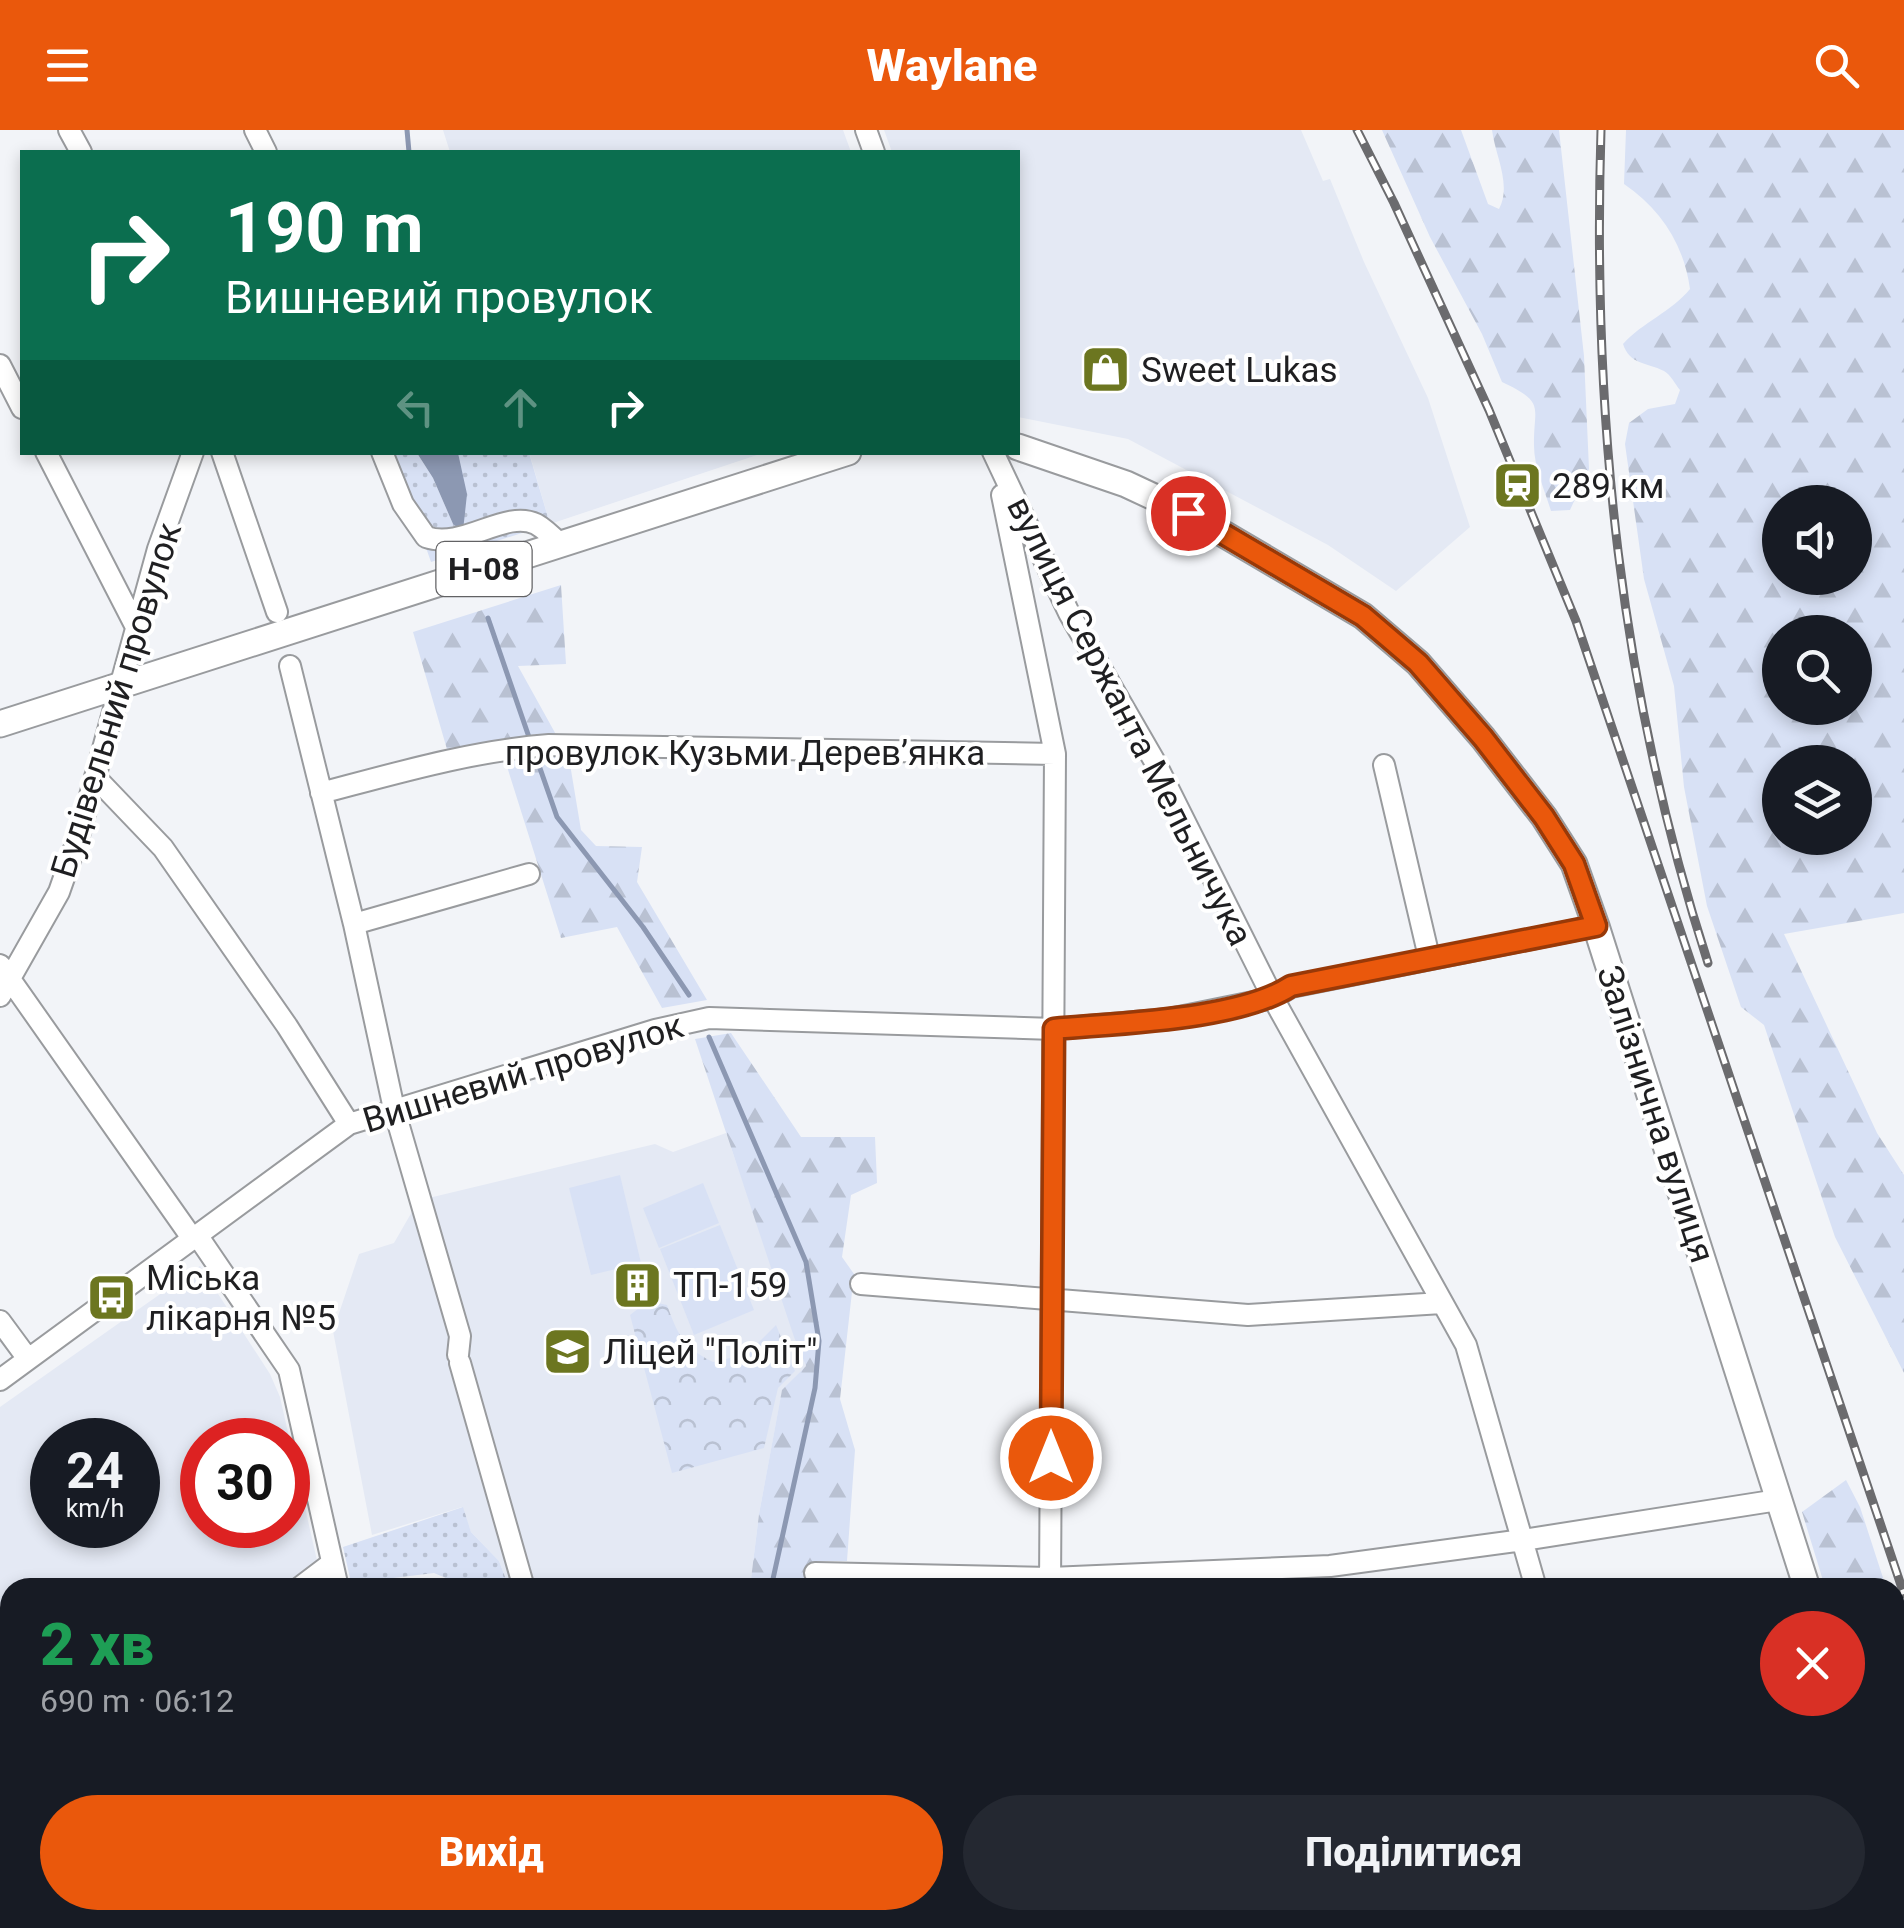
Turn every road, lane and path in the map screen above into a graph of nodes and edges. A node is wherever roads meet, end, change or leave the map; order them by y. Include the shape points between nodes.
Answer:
1 (0, 365) edge
2 (20, 404) edge
3 (1020, 448) edge
4 (48, 455) edge
5 (192, 455) edge
6 (223, 455) edge
7 (383, 455) edge
8 (839, 455) edge
9 (993, 455) edge
10 (993, 455) edge
11 (562, 545) junction
12 (278, 612) dead end
13 (136, 628) junction
14 (290, 666) dead end
15 (120, 686) junction
16 (0, 724) edge
17 (1055, 754) junction
18 (1384, 765) dead end
19 (95, 777) junction
20 (321, 793) junction
21 (529, 874) dead end
22 (354, 924) junction
23 (1596, 926) junction
24 (1429, 957) junction
25 (4, 980) edge
26 (1273, 998) junction
27 (1054, 1029) junction
28 (394, 1109) junction
29 (349, 1124) junction
30 (195, 1237) junction
31 (861, 1284) dead end
32 (1052, 1299) junction
33 (1442, 1303) junction
34 (0, 1322) edge
35 (28, 1359) junction
36 (0, 1380) edge
37 (1778, 1500) junction
38 (1523, 1540) junction
39 (332, 1564) junction
40 (815, 1574) dead end
41 (313, 1578) edge
42 (336, 1578) edge
43 (521, 1578) edge
44 (919, 1578) edge
45 (1050, 1578) edge
46 (1132, 1578) edge
47 (1533, 1578) edge
48 (1805, 1578) edge

1 - 2 street
3 - 23 main road, Залізнична вулиця via 1188,513 1363,616 1418,663 1544,817 1574,864
4 - 13 street
5 - 13 street, Будівельний провулок
6 - 12 street
7 - 11 street via 403,504 426,537 456,540 520,520
8 - 11 main road, Н-08
9 - 17 street
10 - 26 street, вулиця Сержанта Мельничука
11 - 15 main road, Н-08
13 - 15 street, Будівельний провулок
14 - 20 street
15 - 16 main road, Н-08
15 - 19 street, Будівельний провулок
17 - 20 street, провулок Кузьми Деревʼянка via 549,745 441,761
17 - 27 street
18 - 24 street
19 - 25 street, Будівельний провулок via 58,892
19 - 29 street via 163,848
20 - 22 street
21 - 22 street
22 - 28 street
23 - 24 street, Вишневий провулок
23 - 37 main road, Залізнична вулиця
24 - 26 street, Вишневий провулок via 1291,986
25 - 30 street
26 - 27 street, Вишневий провулок via 1169,1019
26 - 33 street, вулиця Сержанта Мельничука
27 - 28 street, Вишневий провулок via 708,1018
27 - 32 street
28 - 29 street, Вишневий провулок
28 - 43 street
29 - 30 street, Вишневий провулок
30 - 35 street, Вишневий провулок
30 - 39 street via 289,1370
31 - 32 street
32 - 33 street via 1248,1315
32 - 45 street
33 - 38 street, вулиця Сержанта Мельничука via 1466,1345
34 - 35 street
35 - 36 street, Вишневий провулок
37 - 38 street
37 - 48 main road, Залізнична вулиця
38 - 46 street via 1330,1566
38 - 47 street, вулиця Сержанта Мельничука
39 - 41 street
39 - 42 street
40 - 44 street

